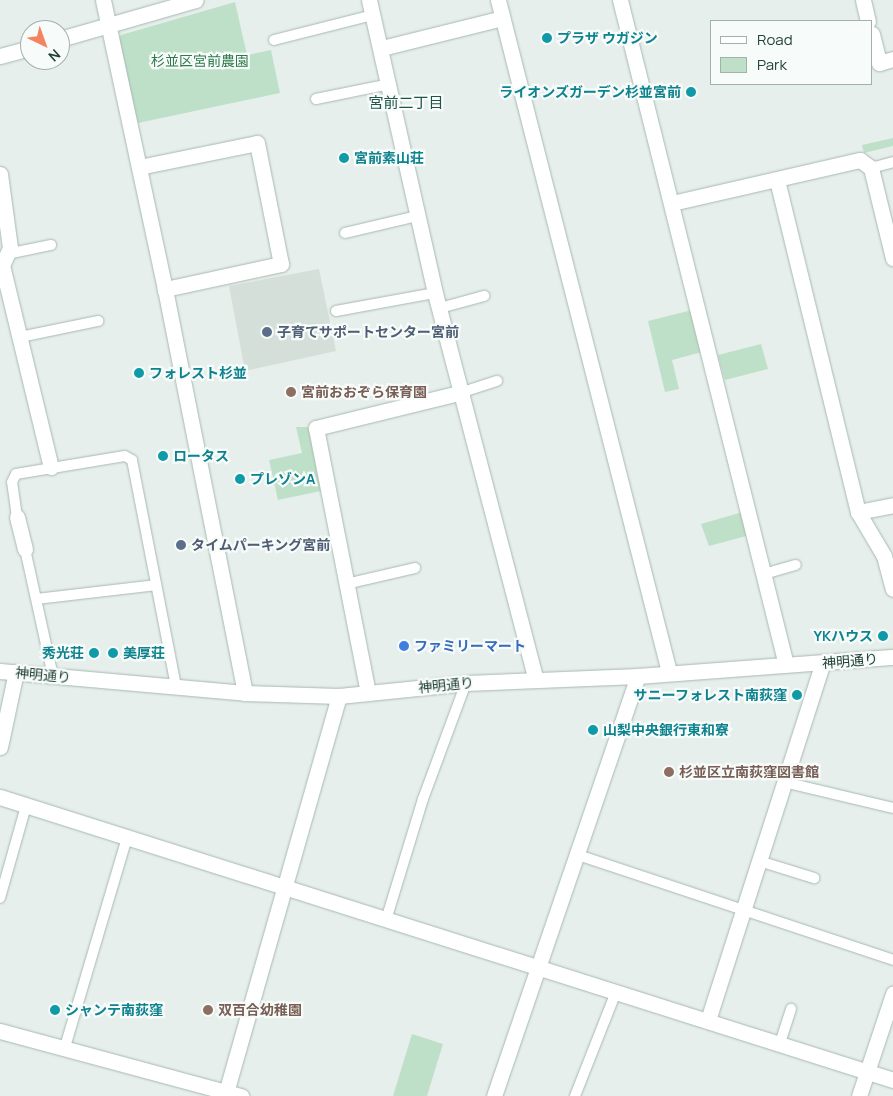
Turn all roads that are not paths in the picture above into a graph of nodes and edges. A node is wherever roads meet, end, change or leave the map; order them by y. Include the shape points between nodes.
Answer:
1 (103, 0) edge
2 (196, 0) edge
3 (369, 0) edge
4 (498, 0) edge
5 (620, 0) edge
6 (863, 0) edge
7 (373, 15) junction
8 (502, 18) junction
9 (868, 20) edge
10 (108, 26) junction
11 (70, 36) edge
12 (873, 38) edge
13 (274, 40) dead end
14 (382, 48) junction
15 (20, 51) edge
16 (0, 56) edge
17 (893, 59) edge
18 (390, 84) junction
19 (316, 99) dead end
20 (893, 162) edge
21 (139, 167) junction
22 (871, 168) junction
23 (0, 174) edge
24 (777, 180) junction
25 (672, 203) junction
26 (417, 216) junction
27 (345, 233) dead end
28 (51, 245) dead end
29 (7, 254) junction
30 (893, 258) edge
31 (166, 288) junction
32 (435, 292) junction
33 (484, 296) dead end
34 (440, 308) junction
35 (336, 311) dead end
36 (98, 321) dead end
37 (20, 337) junction
38 (497, 381) dead end
39 (462, 392) junction
40 (51, 467) junction
41 (893, 505) edge
42 (858, 512) junction
43 (17, 517) joint
44 (25, 549) joint
45 (796, 565) dead end
46 (415, 568) dead end
47 (764, 574) junction
48 (156, 584) junction
49 (346, 584) junction
50 (893, 590) edge
51 (36, 599) junction
52 (893, 658) edge
53 (822, 664) junction
54 (786, 665) junction
55 (0, 671) edge
56 (16, 672) junction
57 (669, 672) junction
58 (53, 676) junction
59 (638, 676) junction
60 (535, 678) junction
61 (466, 683) junction
62 (176, 686) junction
63 (245, 692) junction
64 (368, 693) junction
65 (339, 696) junction
66 (0, 747) edge
67 (784, 782) junction
68 (0, 797) edge
69 (26, 806) junction
70 (893, 808) edge
71 (127, 838) junction
72 (578, 855) junction
73 (759, 861) junction
74 (814, 878) dead end
75 (284, 888) junction
76 (0, 898) edge
77 (744, 909) junction
78 (386, 920) junction
79 (893, 960) edge
80 (538, 968) junction
81 (616, 992) junction
82 (893, 994) edge
83 (791, 1010) dead end
84 (708, 1020) junction
85 (0, 1031) edge
86 (780, 1043) junction
87 (65, 1048) junction
88 (868, 1071) junction
89 (893, 1080) edge
90 (231, 1095) edge
91 (494, 1096) edge
92 (575, 1096) edge
93 (859, 1096) edge

1 - 10 street
2 - 10 street
3 - 7 street
4 - 8 street
5 - 25 street
6 - 9 street
7 - 13 lane
7 - 14 street
8 - 14 street
8 - 57 street
10 - 11 street
10 - 21 street
12 - 17 street via 879,63
14 - 18 street
15 - 16 street
18 - 19 lane
18 - 26 street
20 - 22 lane
21 - 31 street
21 - 31 street via 258,143 281,264
22 - 24 street via 860,160
22 - 30 street
23 - 29 street via 10,248
24 - 25 street
24 - 42 street
25 - 47 street
26 - 27 lane
26 - 32 street
28 - 29 lane
29 - 37 street via 2,265
31 - 63 street
32 - 34 street
32 - 35 lane
33 - 34 lane
34 - 39 street
36 - 37 lane
37 - 40 street
38 - 39 lane
39 - 49 street via 316,428
39 - 60 street
40 - 43 lane via 16,474 12,482
40 - 48 lane via 125,456 132,460
41 - 42 street
42 - 50 street via 884,556
43 - 44 street
44 - 51 lane
45 - 47 lane
46 - 49 lane
47 - 54 street
48 - 51 lane
48 - 62 lane
49 - 64 street
51 - 58 lane
52 - 53 street, 神明通り
53 - 54 street, 神明通り
53 - 67 street
54 - 57 street, 神明通り
55 - 56 street, 神明通り
56 - 58 street, 神明通り
56 - 66 street
57 - 59 street, 神明通り
58 - 62 street, 神明通り
59 - 60 street, 神明通り
59 - 72 street
60 - 61 street, 神明通り
61 - 64 street, 神明通り
61 - 78 lane via 423,799
62 - 63 street, 神明通り
63 - 65 street, 神明通り
64 - 65 street, 神明通り
65 - 75 street
67 - 70 lane
67 - 73 street
68 - 69 street
69 - 71 street
69 - 76 lane
71 - 75 street
71 - 87 lane
72 - 77 lane
72 - 80 street
73 - 74 lane
73 - 77 street
75 - 78 street
75 - 90 street
77 - 79 lane
77 - 84 street
78 - 80 street
80 - 81 street
80 - 91 street
81 - 84 street
81 - 92 lane
82 - 88 street
83 - 86 lane
84 - 86 street
85 - 87 street
86 - 88 street
87 - 90 street
88 - 89 street
88 - 93 street

